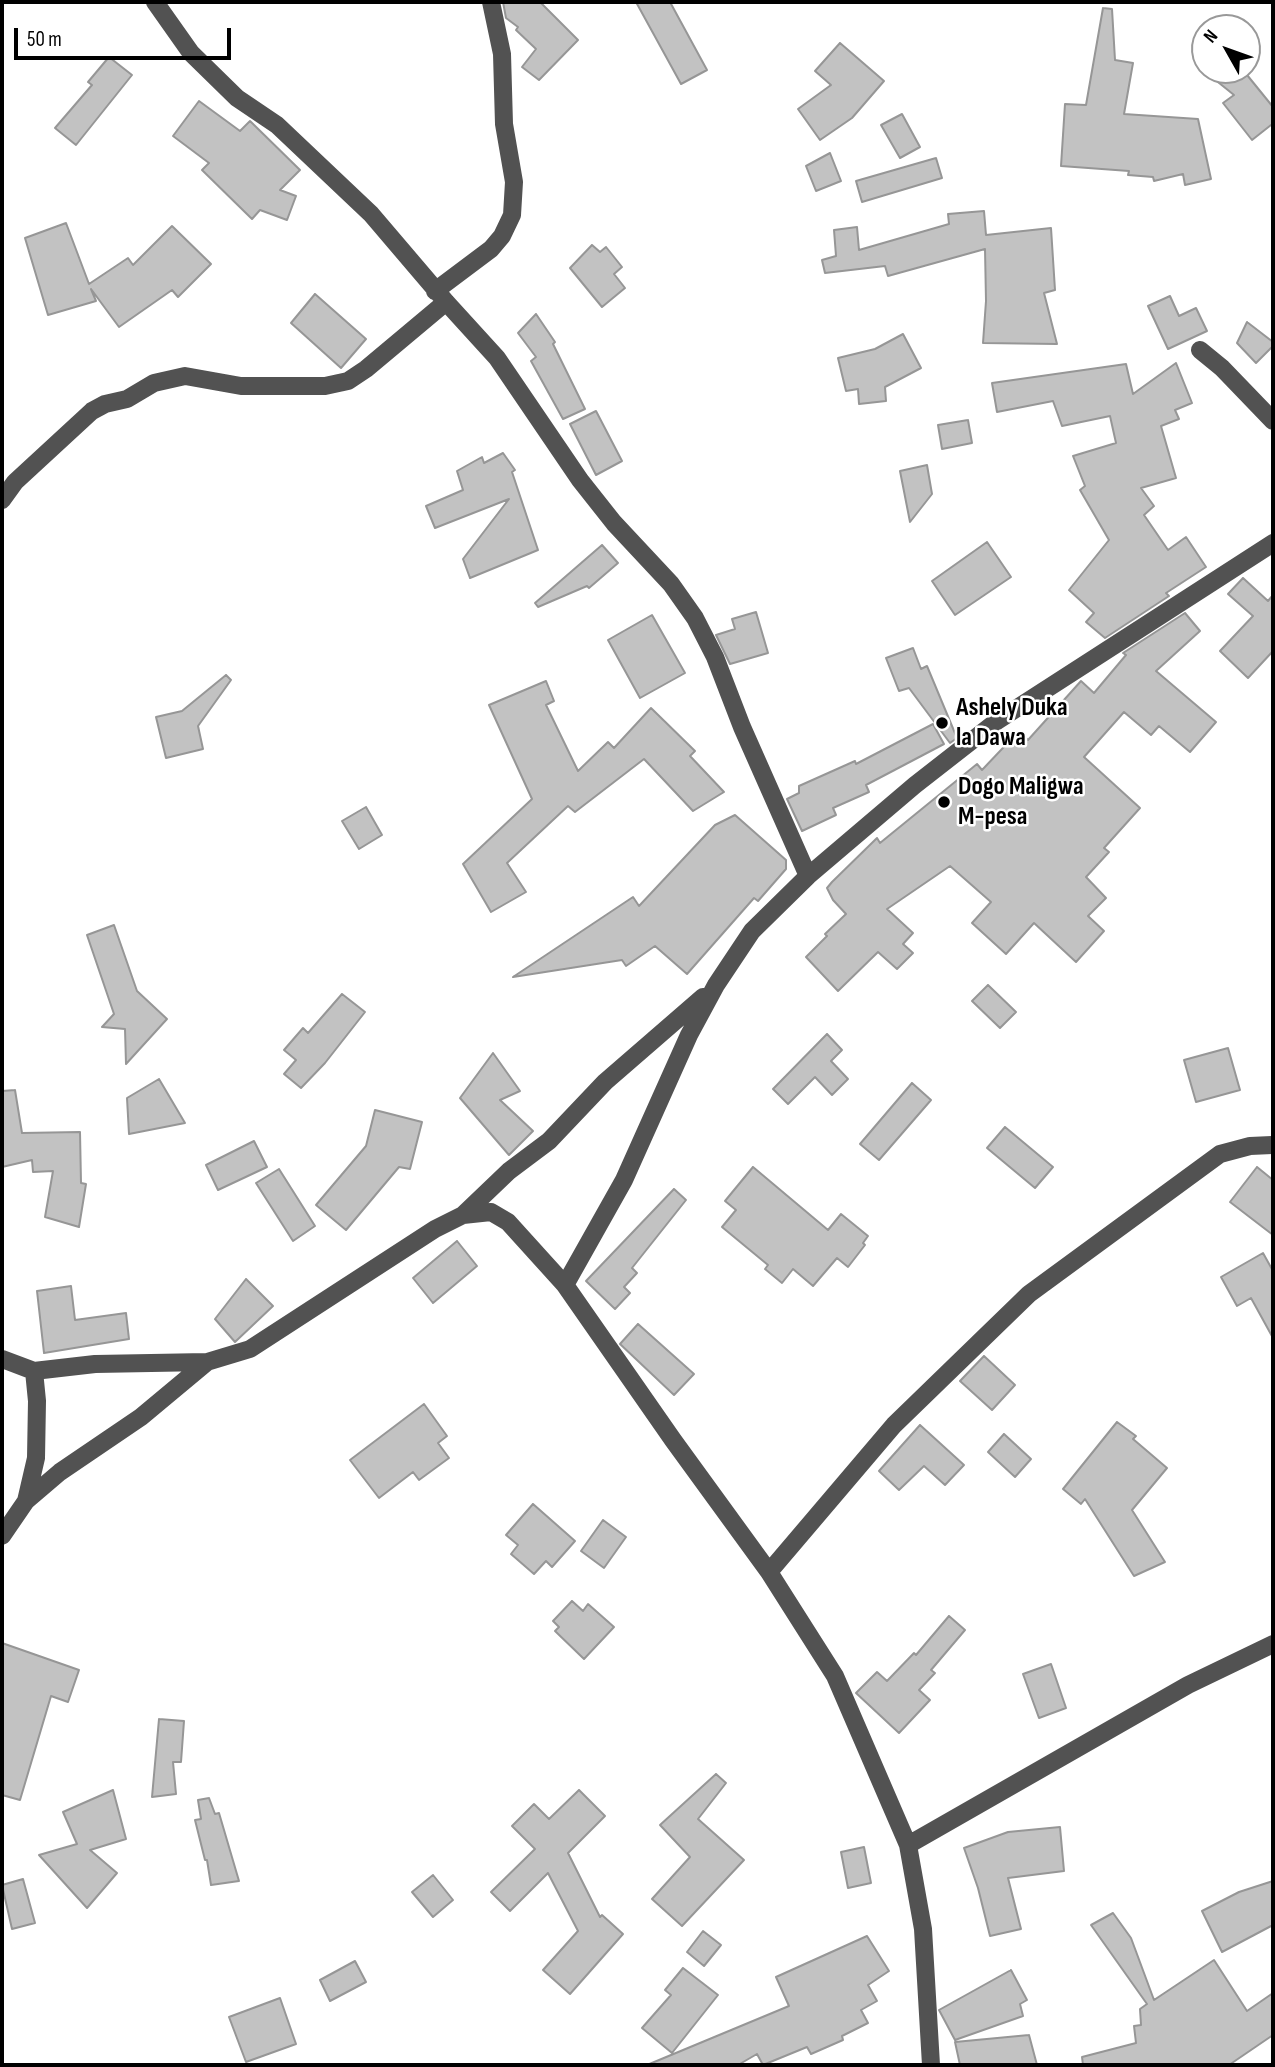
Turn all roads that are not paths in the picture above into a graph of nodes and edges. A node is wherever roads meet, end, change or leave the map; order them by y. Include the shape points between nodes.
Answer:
1 (155, 2) edge
2 (491, 2) edge
3 (440, 297) junction
4 (1200, 350) dead end
5 (1273, 421) edge
6 (2, 500) edge
7 (1273, 544) edge
8 (808, 876) junction
9 (716, 985) junction
10 (1272, 1144) edge
11 (464, 1214) junction
12 (565, 1286) junction
13 (2, 1359) edge
14 (207, 1362) junction
15 (34, 1371) junction
16 (26, 1501) junction
17 (2, 1536) edge
18 (769, 1572) junction
19 (1273, 1644) edge
20 (908, 1845) junction
21 (931, 2065) edge

1 - 3 street via 191,53 237,98 277,125 371,214
2 - 3 street via 502,54 504,124 514,182 512,215 492,248
3 - 6 street via 348,381 325,386 241,386 185,376 154,383 127,399 105,404 15,482
3 - 8 street via 497,359 580,480 695,618
4 - 5 street
7 - 8 street via 997,721
8 - 9 street via 752,932
9 - 11 street
9 - 12 street via 624,1180
10 - 18 street via 1220,1154 1029,1294 894,1425
11 - 12 street via 491,1212 508,1222
11 - 14 street via 250,1349
12 - 18 street
13 - 15 street
14 - 15 street via 95,1364
14 - 16 street
15 - 16 street via 36,1458
16 - 17 street
18 - 20 street via 835,1676
19 - 20 street via 1188,1685
20 - 21 street via 923,1929

